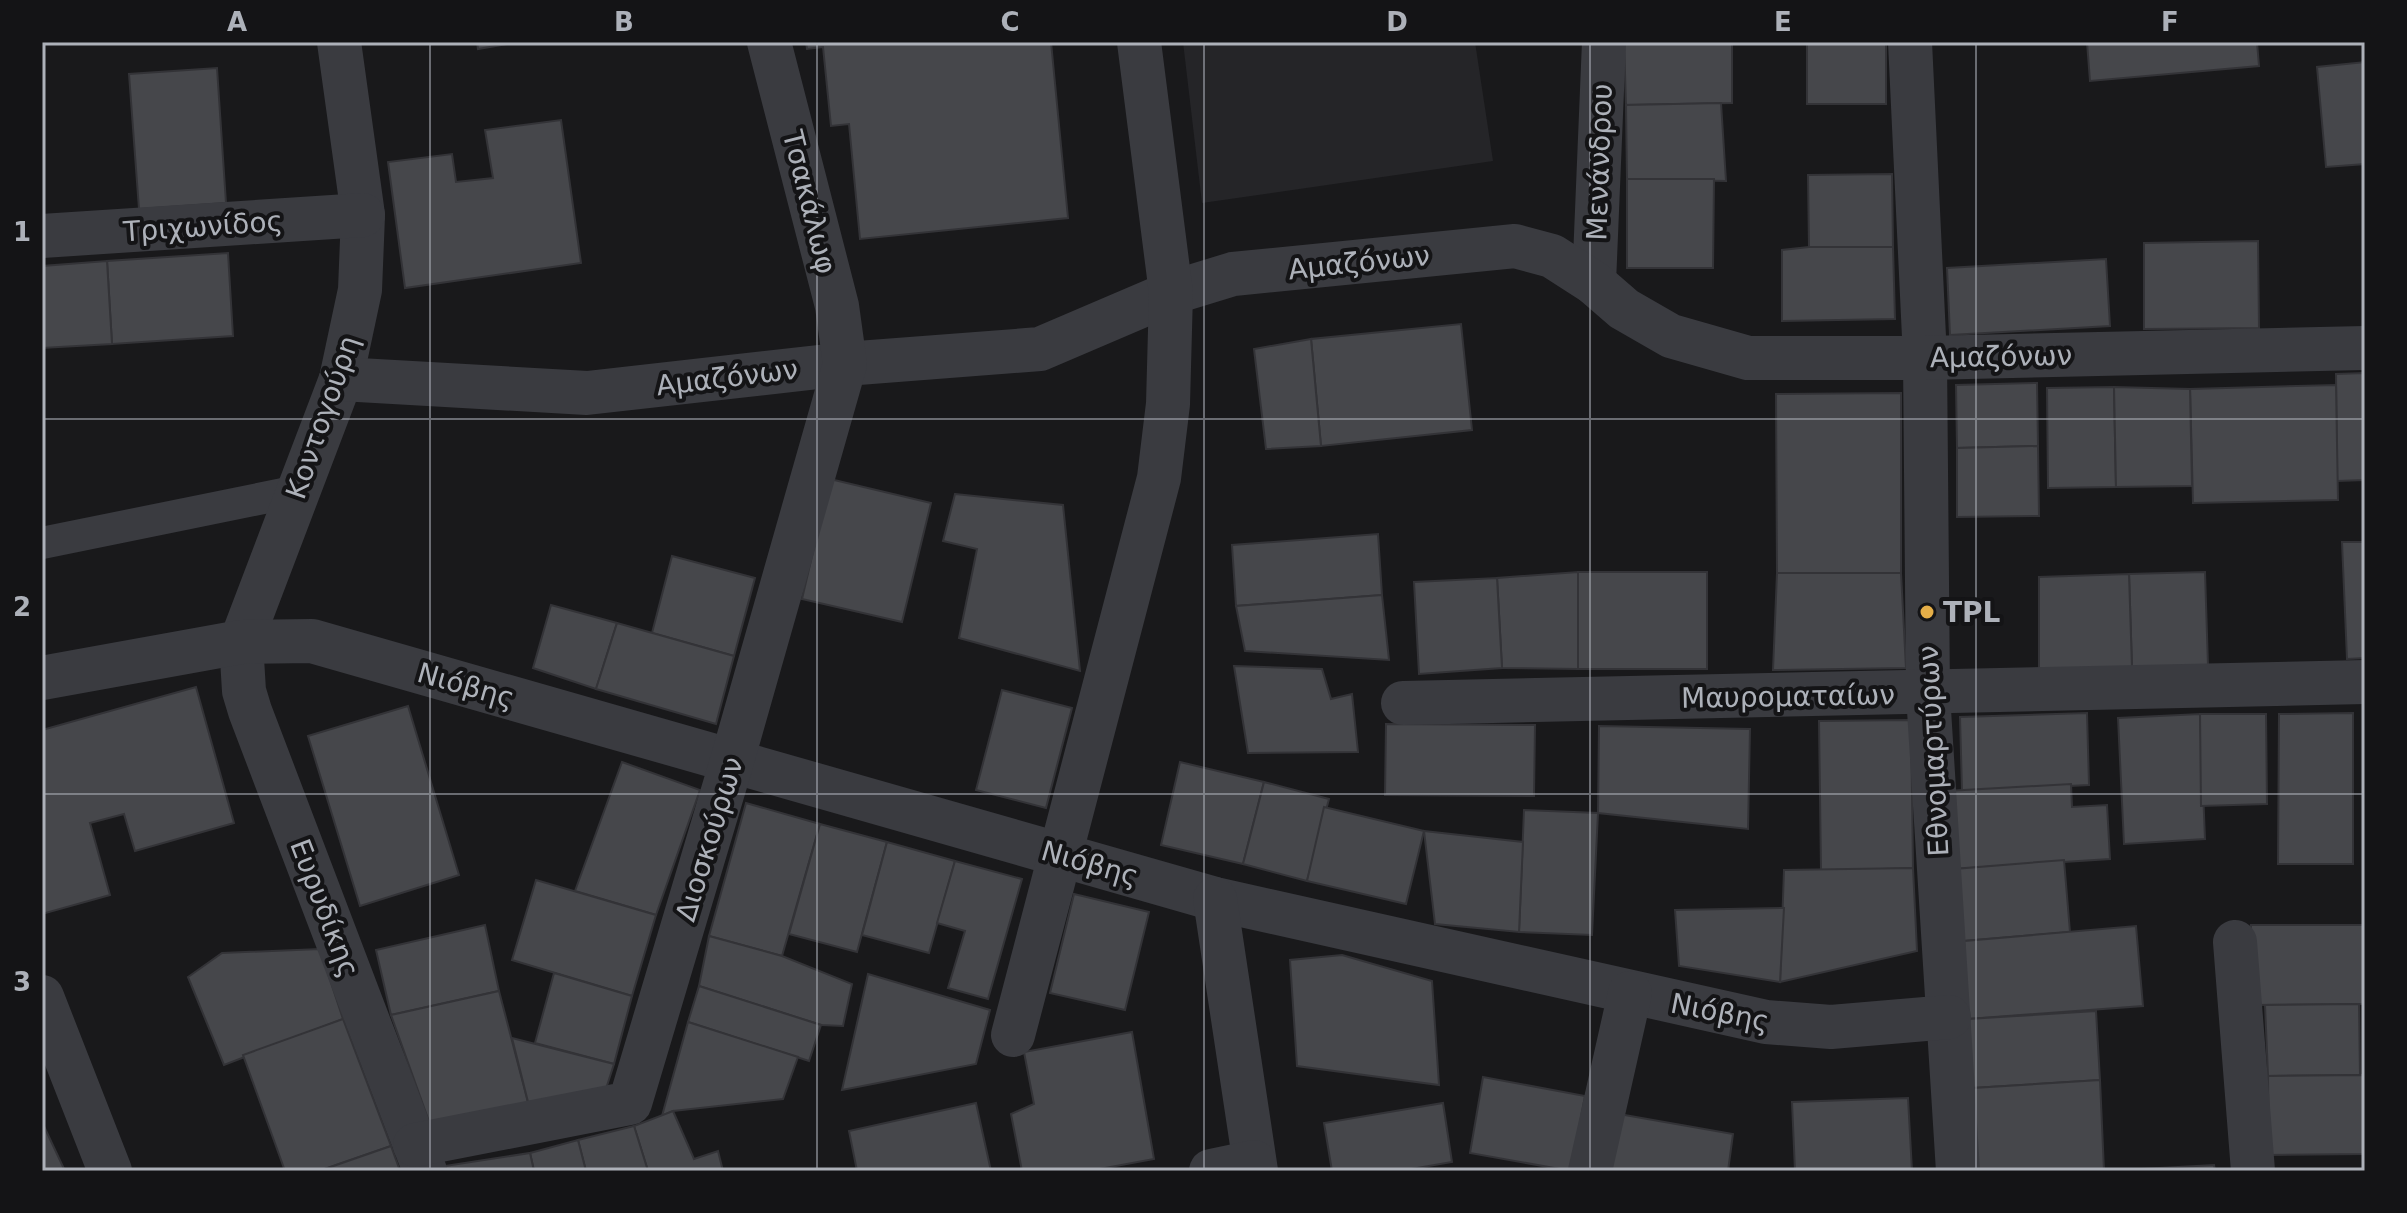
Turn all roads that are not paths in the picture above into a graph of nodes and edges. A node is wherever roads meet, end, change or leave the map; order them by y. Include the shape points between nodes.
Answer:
1 (339, 42) edge
2 (769, 42) edge
3 (1139, 42) edge
4 (1604, 42) edge
5 (1910, 42) edge
6 (363, 215) junction
7 (42, 236) edge
8 (1594, 283) junction
9 (1171, 293) junction
10 (2365, 348) edge
11 (1925, 358) junction
12 (845, 364) junction
13 (341, 379) junction
14 (298, 491) junction
15 (42, 543) edge
16 (241, 642) junction
17 (42, 678) edge
18 (2365, 682) edge
19 (1928, 694) junction
20 (1403, 703) dead end
21 (732, 761) junction
22 (1062, 855) junction
23 (1215, 899) junction
24 (2235, 942) dead end
25 (1630, 993) junction
26 (42, 997) edge
27 (1949, 1017) junction
28 (1013, 1035) dead end
29 (420, 1158) edge
30 (1255, 1167) edge
31 (110, 1171) edge
32 (1211, 1171) edge
33 (1590, 1171) edge
34 (1958, 1171) edge
35 (2253, 1171) edge

1 - 6 street, Κοντογούρη
2 - 12 street, Τσακάλωφ via 837,306
3 - 9 street
4 - 8 street, Μενάνδρου
5 - 11 street, Εθνομαρτύρων
6 - 7 street, Τριχωνίδος
6 - 13 street, Κοντογούρη via 360,290
8 - 9 street, Αμαζόνων via 1552,256 1515,246 1233,274
8 - 11 street, Αμαζόνων via 1624,309 1671,336 1748,358
9 - 12 street, Αμαζόνων via 1040,349
9 - 22 street via 1168,404 1159,478
10 - 11 street, Αμαζόνων
11 - 19 street, Εθνομαρτύρων
12 - 13 street, Αμαζόνων via 587,393
12 - 21 street, Διοσκούρων
13 - 14 street, Κοντογούρη
14 - 15 lane
14 - 16 street, Κοντογούρη
16 - 17 street, Νιόβης
16 - 21 street, Νιόβης via 312,641
16 - 29 street, Ευρυδίκης via 250,711
18 - 19 street, Μαυροματαίων
19 - 20 street, Μαυροματαίων
19 - 27 street, Εθνομαρτύρων
21 - 22 street, Νιόβης
21 - 29 street, Διοσκούρων via 630,1103
22 - 23 street, Νιόβης
22 - 28 street
23 - 25 street, Νιόβης
23 - 30 street
24 - 35 street
25 - 27 street, Νιόβης via 1799,1027
25 - 33 street
26 - 31 street
27 - 34 street, Εθνομαρτύρων
30 - 32 street

